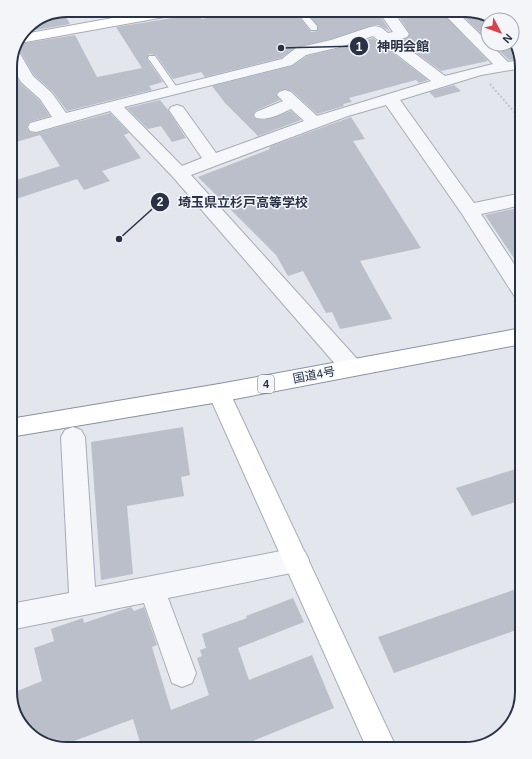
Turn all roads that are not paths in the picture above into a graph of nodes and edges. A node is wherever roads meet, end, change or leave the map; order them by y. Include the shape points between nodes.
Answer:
1 (133, 17) edge
2 (305, 17) edge
3 (390, 17) edge
4 (455, 17) edge
5 (314, 28) dead end
6 (30, 34) edge
7 (386, 38) junction
8 (152, 58) dead end
9 (17, 61) edge
10 (513, 65) edge
11 (442, 82) junction
12 (174, 89) junction
13 (390, 98) junction
14 (113, 105) junction
15 (177, 110) dead end
16 (262, 115) dead end
17 (62, 119) junction
18 (314, 123) junction
19 (36, 128) dead end
20 (213, 161) junction
21 (179, 173) junction
22 (515, 200) edge
23 (469, 210) junction
24 (515, 281) edge
25 (515, 337) edge
26 (351, 367) junction
27 (219, 393) junction
28 (17, 427) edge
29 (73, 437) dead end
30 (296, 560) junction
31 (152, 589) junction
32 (84, 602) junction
33 (17, 616) edge
34 (182, 673) dead end
35 (379, 742) edge

1 - 6 main road
2 - 5 lane
3 - 7 street via 402,34
4 - 10 street
7 - 11 street
7 - 12 street via 375,30 337,37 301,51 287,62
8 - 12 lane
9 - 17 street via 27,79 46,96
10 - 11 street via 479,71
11 - 13 street
12 - 14 street
13 - 18 street
13 - 23 street
14 - 17 street
14 - 21 street
15 - 20 street
16 - 18 street via 292,97
17 - 19 street
18 - 20 street
20 - 21 street
21 - 26 street
22 - 23 street
23 - 24 street
25 - 26 main road, 国道4号 / 4
26 - 27 main road, 国道4号 / 4
27 - 28 main road, 国道4号 / 4
27 - 30 main road
29 - 32 street
30 - 31 street
30 - 35 main road
31 - 32 street
31 - 34 street
32 - 33 street

